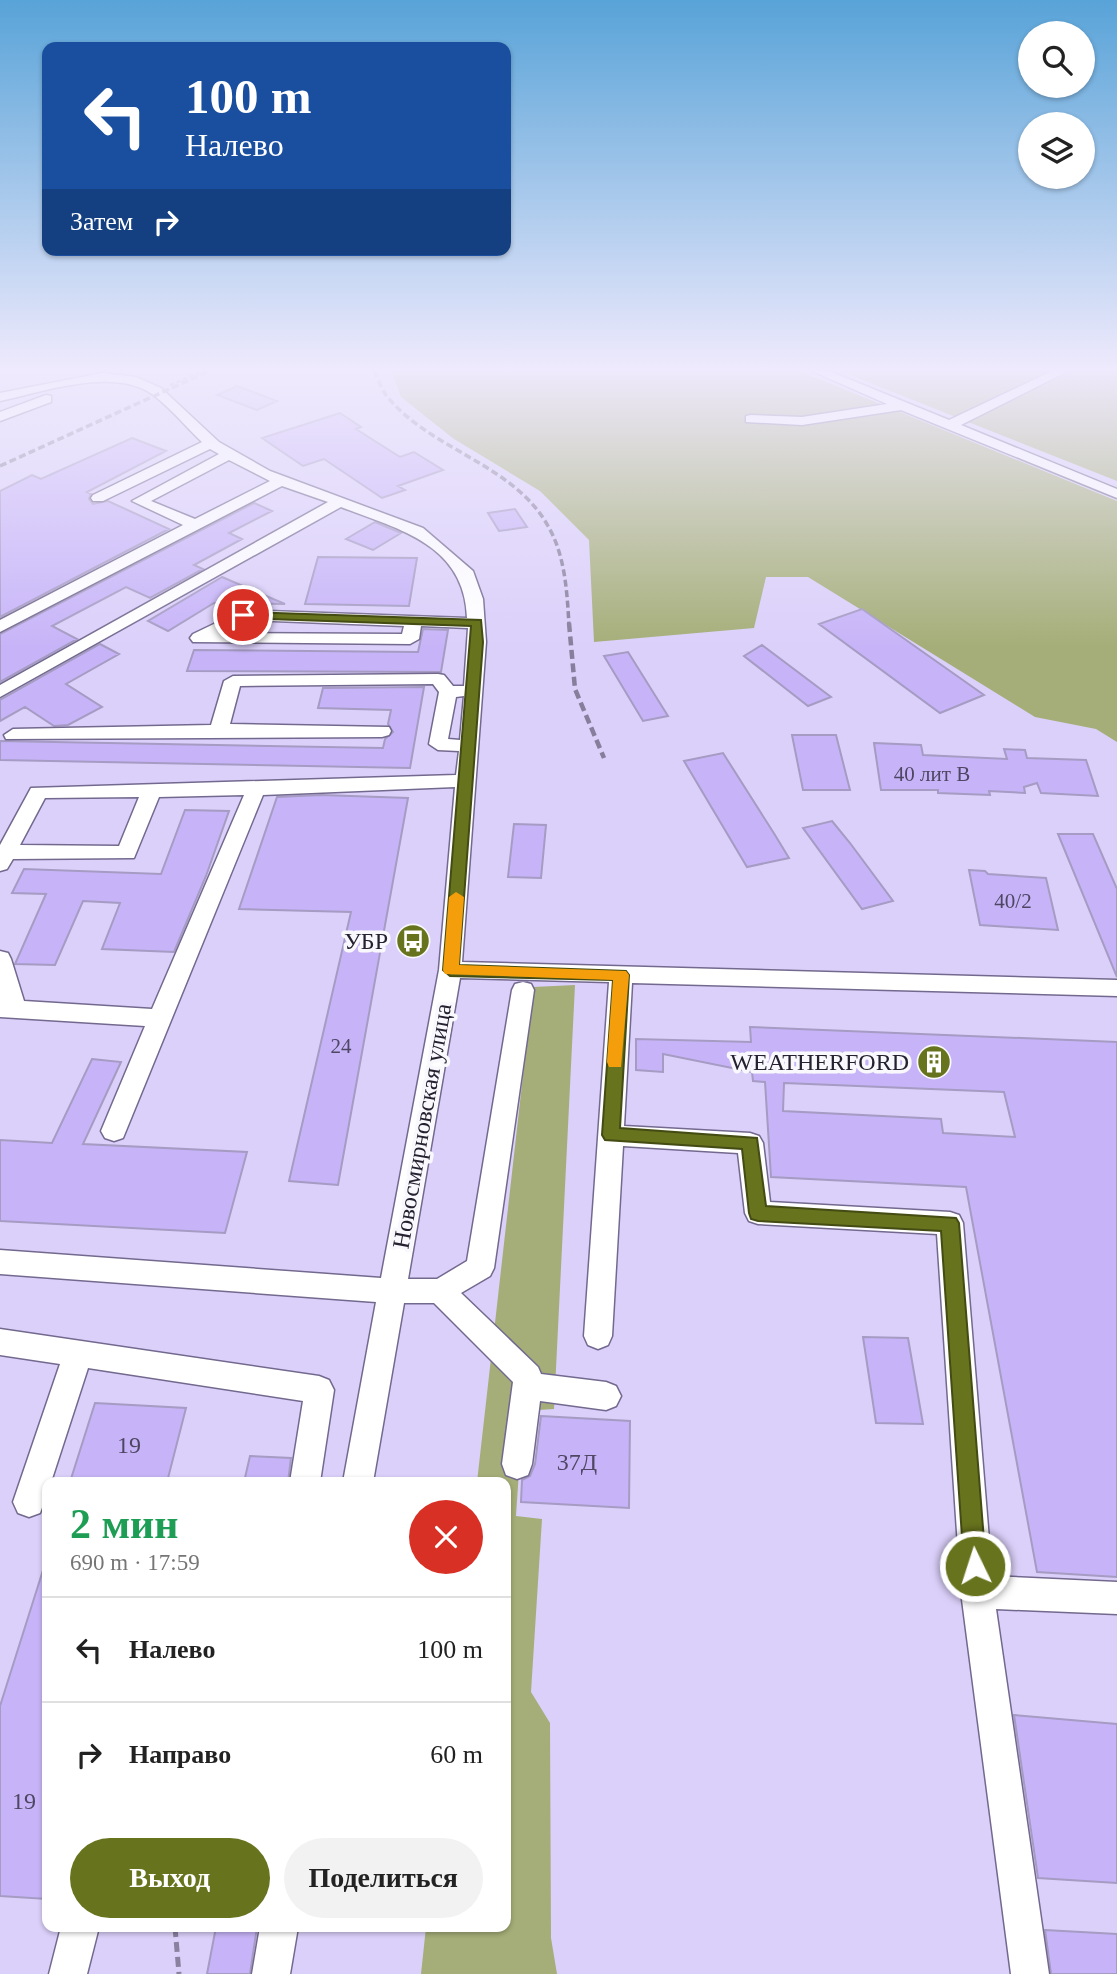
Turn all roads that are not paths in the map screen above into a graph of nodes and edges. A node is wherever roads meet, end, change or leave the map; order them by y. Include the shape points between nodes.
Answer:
1 (171, 463) edge
2 (210, 463) edge
3 (246, 463) edge
4 (1042, 463) edge
5 (282, 480) junction
6 (1117, 494) edge
7 (99, 498) dead end
8 (341, 501) junction
9 (195, 525) junction
10 (413, 621) junction
11 (477, 623) junction
12 (0, 627) edge
13 (473, 691) junction
14 (0, 692) edge
15 (447, 692) junction
16 (219, 730) junction
17 (382, 731) dead end
18 (13, 735) dead end
19 (469, 746) junction
20 (466, 781) junction
21 (256, 789) junction
22 (151, 791) junction
23 (3, 858) edge
24 (0, 959) edge
25 (450, 970) junction
26 (621, 975) junction
27 (1117, 988) edge
28 (523, 990) dead end
29 (8, 1008) edge
30 (160, 1018) junction
31 (114, 1131) dead end
32 (611, 1135) junction
33 (0, 1262) edge
34 (391, 1291) junction
35 (440, 1291) junction
36 (598, 1336) dead end
37 (0, 1342) edge
38 (78, 1354) junction
39 (527, 1386) junction
40 (606, 1396) dead end
41 (517, 1464) dead end
42 (306, 1477) edge
43 (359, 1477) edge
44 (29, 1502) dead end
45 (977, 1592) junction
46 (1117, 1598) edge
47 (79, 1932) edge
48 (278, 1932) edge
49 (68, 1974) edge
50 (271, 1974) edge
51 (1030, 1974) edge

1 - 7 street
2 - 9 street via 139,500
3 - 5 street, Новосмирновская улица
4 - 6 street
5 - 8 street, Новосмирновская улица
5 - 9 lane
8 - 11 street, Новосмирновская улица via 418,531 440,548 464,571 475,599
8 - 14 street
9 - 12 lane
10 - 10 street via 243,615 200,638 410,639
10 - 11 street
11 - 13 street, Новосмирновская улица
13 - 15 lane
13 - 19 street, Новосмирновская улица
15 - 16 street via 438,678 233,681
15 - 19 lane via 438,744
16 - 17 street
16 - 18 street
19 - 20 street, Новосмирновская улица
20 - 21 street
20 - 25 street, Новосмирновская улица
21 - 22 street
21 - 30 street
22 - 23 street via 38,792
22 - 23 street via 127,853
24 - 29 street
25 - 26 street
25 - 34 street, Новосмирновская улица
26 - 27 street
26 - 32 street
28 - 35 street via 480,1268
29 - 30 street
30 - 31 street
32 - 36 street
32 - 45 lane via 751,1143 758,1213 950,1223
33 - 34 street
34 - 35 street
34 - 43 street, Новосмирновская улица
35 - 39 street via 528,1377
37 - 38 street
38 - 42 street via 319,1390
38 - 44 lane
39 - 40 street
39 - 41 street
45 - 46 lane
45 - 51 street
47 - 49 street
48 - 50 street

